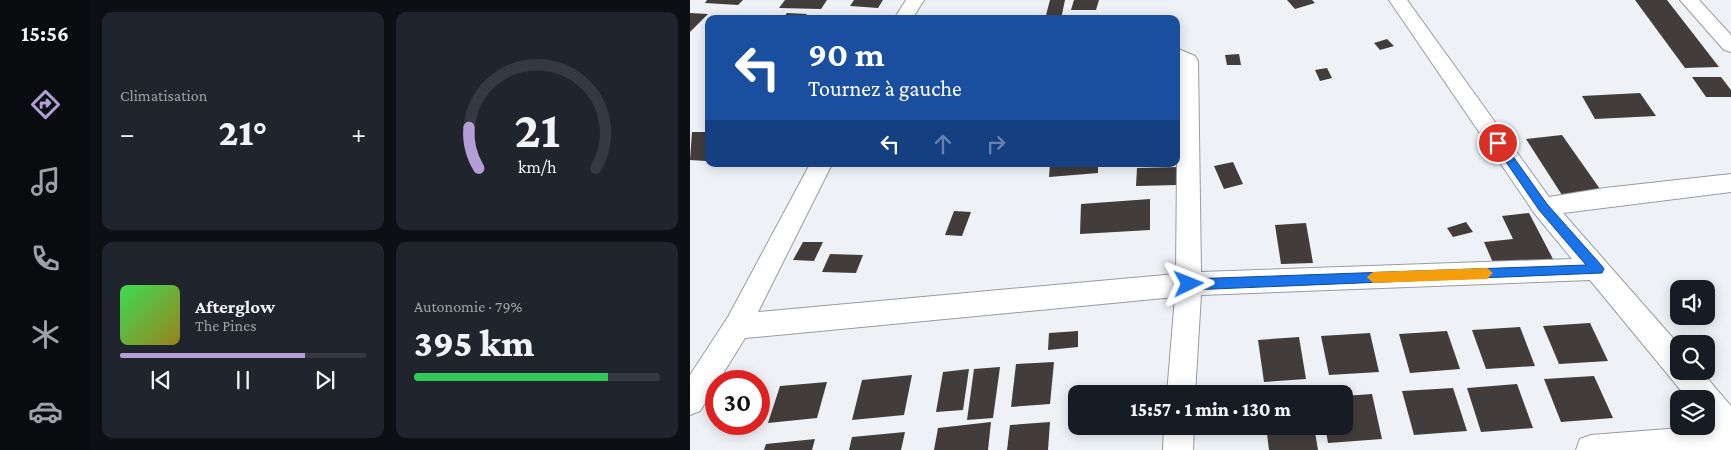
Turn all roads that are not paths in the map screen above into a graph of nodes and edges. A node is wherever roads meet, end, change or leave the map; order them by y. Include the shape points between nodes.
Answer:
1 (915, 0) edge
2 (1398, 0) edge
3 (1689, 0) edge
4 (905, 15) edge
5 (1731, 46) edge
6 (1180, 56) edge
7 (819, 167) edge
8 (1731, 183) edge
9 (1543, 207) junction
10 (1598, 269) junction
11 (1189, 284) junction
12 (737, 326) junction
13 (1670, 355) edge
14 (1690, 380) edge
15 (1182, 385) edge
16 (1699, 390) edge
17 (690, 401) edge
18 (1715, 410) edge
19 (1731, 429) edge
20 (1179, 435) edge
21 (1731, 437) edge
22 (1178, 450) edge
23 (1591, 450) edge

1 - 4 street
2 - 9 street
3 - 5 street
6 - 11 street via 1188,61
7 - 12 street
8 - 9 street
9 - 10 street
10 - 11 street
10 - 13 street
11 - 12 street
11 - 15 street
12 - 17 street
14 - 16 street
18 - 19 street
20 - 22 street
21 - 23 street

